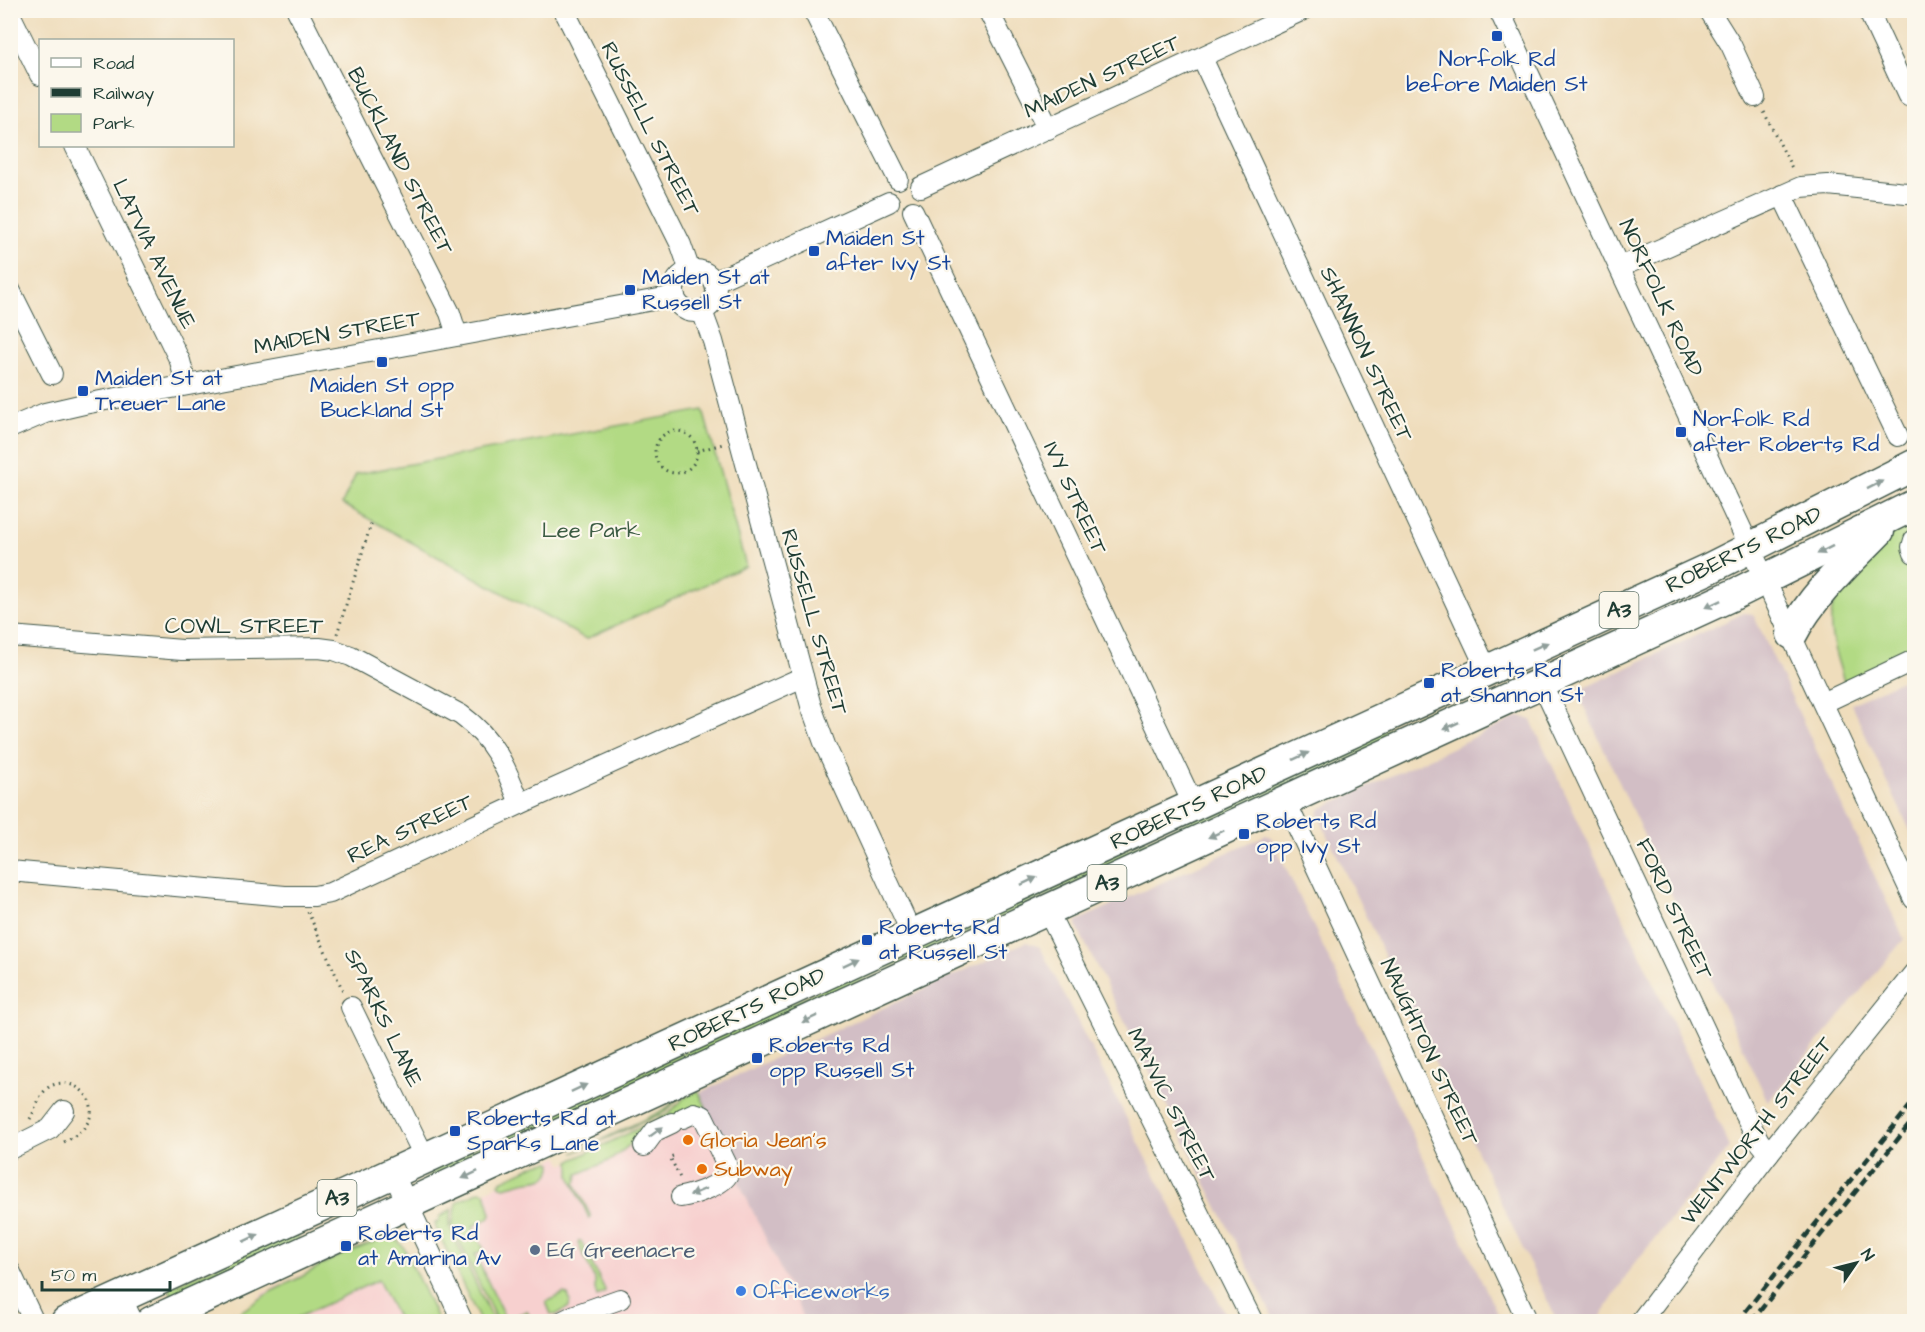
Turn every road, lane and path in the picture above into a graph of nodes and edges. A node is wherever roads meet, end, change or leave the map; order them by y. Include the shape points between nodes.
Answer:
1 (297, 10) edge
2 (564, 10) edge
3 (813, 10) edge
4 (988, 10) edge
5 (1303, 10) edge
6 (1499, 10) edge
7 (1709, 10) edge
8 (1868, 10) edge
9 (10, 14) edge
10 (1202, 58) junction
11 (39, 73) edge
12 (1908, 96) dead end
13 (1755, 98) joint
14 (1048, 129) junction
15 (75, 147) edge
16 (898, 178) junction
17 (921, 187) junction
18 (1802, 187) junction
19 (1914, 192) edge
20 (1782, 195) junction
21 (889, 202) junction
22 (914, 211) junction
23 (1620, 267) junction
24 (690, 271) junction
25 (714, 282) junction
26 (10, 290) edge
27 (675, 296) junction
28 (702, 311) junction
29 (457, 335) junction
30 (52, 374) dead end
31 (186, 384) junction
32 (10, 428) edge
33 (1898, 436) dead end
34 (740, 439) junction
35 (697, 451) junction
36 (1914, 465) edge
37 (1905, 509) edge
38 (372, 521) dead end
39 (1914, 540) edge
40 (1750, 548) junction
41 (1914, 553) edge
42 (1766, 579) junction
43 (1792, 634) junction
44 (10, 636) edge
45 (334, 650) junction
46 (1914, 660) edge
47 (1487, 670) junction
48 (803, 677) junction
49 (1542, 683) junction
50 (1822, 703) junction
51 (1286, 802) junction
52 (520, 804) junction
53 (1194, 806) junction
54 (10, 871) edge
55 (302, 897) junction
56 (1914, 899) edge
57 (1047, 910) junction
58 (912, 934) junction
59 (1914, 973) edge
60 (351, 1007) joint
61 (64, 1111) dead end
62 (644, 1146) dead end
63 (10, 1149) edge
64 (1768, 1153) junction
65 (673, 1156) dead end
66 (425, 1158) junction
67 (683, 1171) dead end
68 (393, 1173) junction
69 (678, 1173) junction
70 (678, 1191) joint
71 (407, 1203) junction
72 (10, 1272) edge
73 (210, 1294) junction
74 (620, 1299) dead end
75 (127, 1309) edge
76 (34, 1322) edge
77 (66, 1322) edge
78 (151, 1322) edge
79 (190, 1322) edge
80 (463, 1322) edge
81 (561, 1322) edge
82 (1252, 1322) edge
83 (1528, 1322) edge
84 (1640, 1322) edge

1 - 29 street, BUCKLAND STREET
2 - 24 street, RUSSELL STREET via 668,216
3 - 16 street
4 - 14 street
5 - 10 street, MAIDEN STREET
6 - 23 street, NORFOLK ROAD
7 - 13 street via 1731,45
8 - 12 street
9 - 11 street
10 - 14 street, MAIDEN STREET
10 - 47 street, SHANNON STREET
13 - 18 path
14 - 17 street, MAIDEN STREET
15 - 31 street, LATVIA AVENUE via 180,361
16 - 17 street via 909,177
16 - 21 street via 888,191
17 - 22 street via 921,203
18 - 19 street via 1828,185
18 - 20 street
20 - 23 street
20 - 33 street
21 - 22 street via 902,212
21 - 25 street
22 - 53 street, IVY STREET
23 - 40 street, NORFOLK ROAD
24 - 25 street via 703,272
24 - 27 street via 677,280
25 - 28 street via 715,299
26 - 30 street
27 - 28 street via 686,310
27 - 29 street, MAIDEN STREET
28 - 34 street, RUSSELL STREET
29 - 31 street, MAIDEN STREET
31 - 32 street, MAIDEN STREET via 65,408
34 - 35 path
34 - 48 street, RUSSELL STREET
35 - 35 path via 693,465 673,473 660,466 654,453 657,440 675,430 687,434
40 -> 36 highway, ROBERTS ROAD / A3
37 -> 42 highway, ROBERTS ROAD / A3
37 - 43 highway via 1819,594
38 - 45 path
39 - 41 street
40 - 42 street, NORFOLK ROAD
47 -> 40 highway, ROBERTS ROAD / A3
42 - 43 street, NORFOLK ROAD
42 -> 49 highway, ROBERTS ROAD / A3
43 - 50 street, NORFOLK ROAD
44 - 45 street, COWL STREET via 157,649
45 - 52 street, COWL STREET via 476,726 495,748
46 - 50 street
53 -> 47 highway, ROBERTS ROAD / A3
48 - 52 street, REA STREET
48 - 58 street, RUSSELL STREET via 825,745
49 -> 51 highway, ROBERTS ROAD / A3
49 - 64 street, FORD STREET via 1741,1107
50 - 56 street, NORFOLK ROAD
51 -> 57 highway, ROBERTS ROAD / A3
51 - 83 street, NAUGHTON STREET
52 - 55 street, REA STREET via 330,893
58 -> 53 highway, ROBERTS ROAD / A3
54 - 55 street, REA STREET
55 - 60 path, SPARKS LANE
57 -> 71 highway, ROBERTS ROAD / A3
57 - 82 street, MAYVIC STREET
66 -> 58 highway, ROBERTS ROAD / A3
59 - 64 street, WENTWORTH STREET
60 - 66 street, SPARKS LANE
61 - 63 street via 50,1129
62 -> 70 street via 655,1131 694,1113 703,1116 728,1170 726,1179 691,1196
64 - 84 street, WENTWORTH STREET
65 - 69 path via 670,1157
66 - 68 highway, ROBERTS ROAD / A3
67 - 69 path
68 - 71 street
75 -> 68 highway, ROBERTS ROAD / A3
69 - 70 path via 682,1183
71 - 73 highway, ROBERTS ROAD / A3
71 - 80 street
72 - 76 street
73 - 78 highway, ROBERTS ROAD / A3
73 - 79 street
74 - 81 street
75 - 77 highway, ROBERTS ROAD / A3

